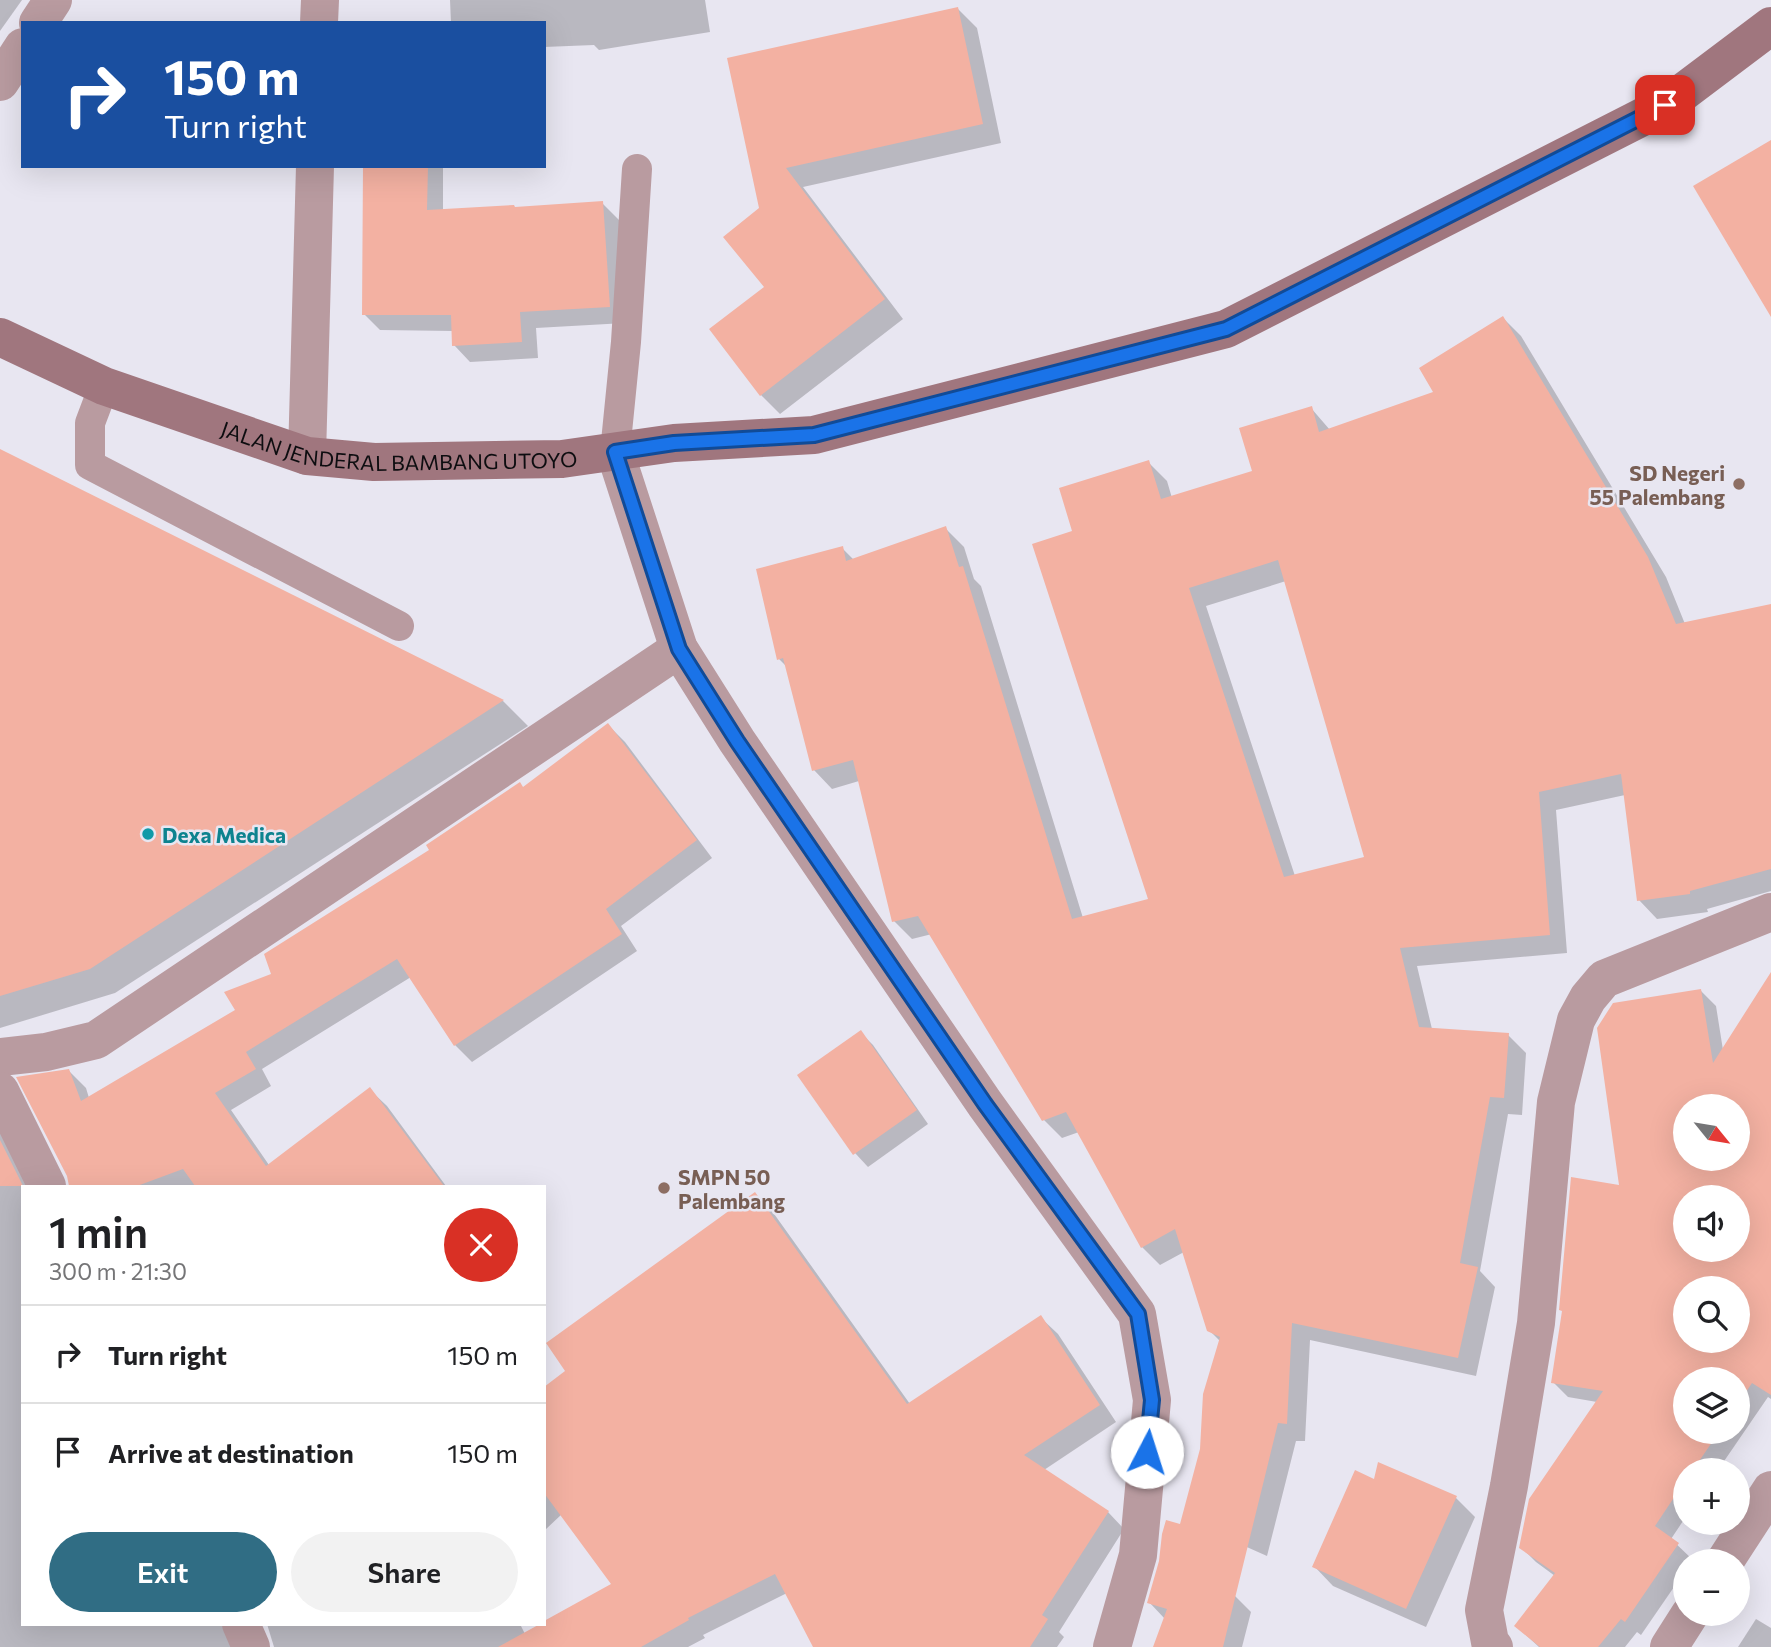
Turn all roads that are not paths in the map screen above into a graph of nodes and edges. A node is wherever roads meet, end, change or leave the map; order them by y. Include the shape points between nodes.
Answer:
1 (52, 0) edge
2 (320, 0) edge
3 (39, 21) edge
4 (319, 21) edge
5 (1771, 26) edge
6 (21, 50) edge
7 (0, 82) edge
8 (315, 168) edge
9 (637, 169) dead end
10 (0, 337) edge
11 (104, 386) junction
12 (615, 452) junction
13 (307, 456) junction
14 (400, 626) dead end
15 (679, 649) junction
16 (1771, 912) edge
17 (0, 1058) edge
18 (0, 1091) edge
19 (47, 1185) edge
20 (1771, 1490) edge
21 (1733, 1549) edge
22 (242, 1626) edge
23 (1682, 1626) edge
24 (251, 1647) edge
25 (1112, 1647) edge
26 (1494, 1647) edge
27 (1669, 1647) edge

1 - 3 street
2 - 4 street
5 - 12 street, JALAN JENDERAL BAMBANG UTOYO via 1665,105 1226,329 814,435 674,443
6 - 7 street
8 - 13 street
9 - 12 lane
10 - 11 street, JALAN JENDERAL BAMBANG UTOYO
11 - 13 street, JALAN JENDERAL BAMBANG UTOYO
11 - 14 lane via 90,423 90,465
12 - 13 street, JALAN JENDERAL BAMBANG UTOYO via 562,459 374,462
12 - 15 street
15 - 17 street via 96,1040
15 - 25 street via 985,1104 1138,1314 1152,1400 1138,1555
16 - 26 street via 1604,979 1576,1020 1556,1102 1536,1323 1484,1610
18 - 19 street
20 - 21 street
22 - 24 street
23 - 27 street

